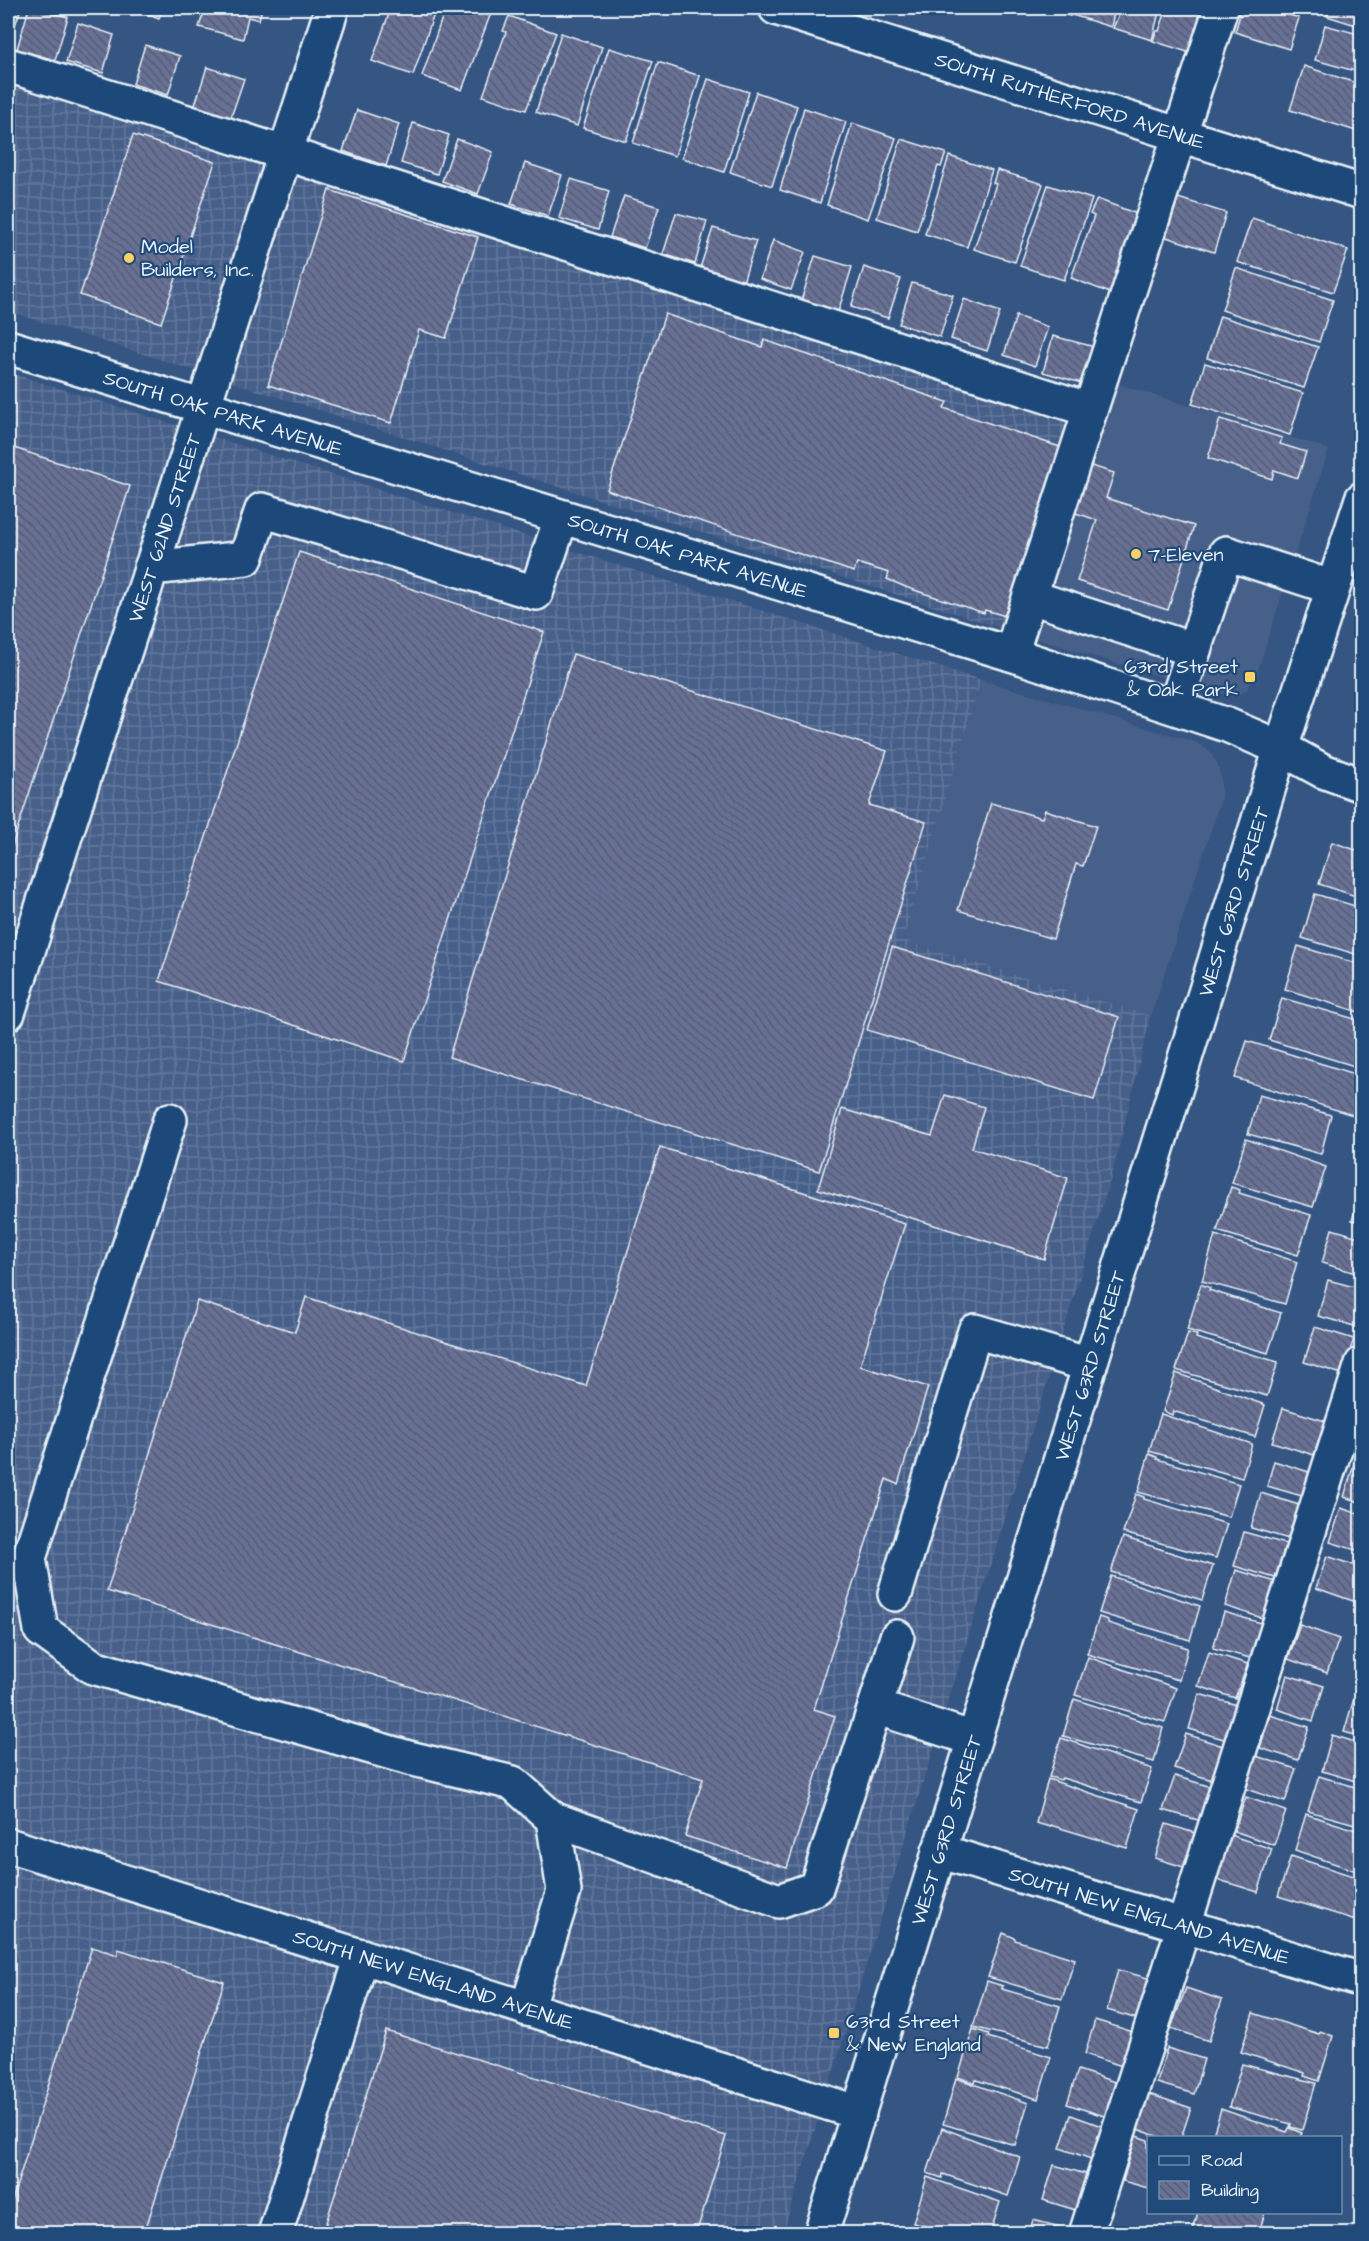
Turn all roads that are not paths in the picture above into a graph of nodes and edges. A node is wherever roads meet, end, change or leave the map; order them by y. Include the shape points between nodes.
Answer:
1 (332, 8) edge
2 (776, 8) edge
3 (1221, 8) edge
4 (8, 65) edge
5 (1180, 135) junction
6 (285, 152) junction
7 (1362, 192) edge
8 (8, 347) edge
9 (202, 408) junction
10 (1090, 410) junction
11 (1362, 499) edge
12 (561, 518) junction
13 (151, 568) junction
14 (1331, 587) junction
15 (1030, 597) junction
16 (1194, 650) junction
17 (1011, 654) junction
18 (1175, 707) junction
19 (1281, 748) junction
20 (1362, 785) edge
21 (8, 1012) edge
22 (170, 1120) dead end
23 (1090, 1365) junction
24 (1362, 1365) edge
25 (895, 1594) dead end
26 (897, 1637) dead end
27 (875, 1707) junction
28 (974, 1739) junction
29 (553, 1819) junction
30 (8, 1845) edge
31 (939, 1851) junction
32 (1184, 1924) junction
33 (362, 1956) junction
34 (1362, 1980) edge
35 (527, 2009) junction
36 (859, 2114) junction
37 (275, 2234) edge
38 (821, 2234) edge
39 (1086, 2234) edge

1 - 6 street, WEST 62ND STREET
2 - 5 street, SOUTH RUTHERFORD AVENUE
3 - 5 street
4 - 6 street
5 - 7 street, SOUTH RUTHERFORD AVENUE
5 - 10 street
6 - 9 street, WEST 62ND STREET
6 - 10 street
8 - 9 street, SOUTH OAK PARK AVENUE
9 - 12 street, SOUTH OAK PARK AVENUE
9 - 13 street, WEST 62ND STREET
10 - 15 street
11 - 14 street, WEST 63RD STREET
12 - 13 street via 536,593 262,510 246,558
12 - 17 street, SOUTH OAK PARK AVENUE
13 - 21 street, WEST 62ND STREET
14 - 16 street via 1226,553
14 - 19 street, WEST 63RD STREET
15 - 16 street
15 - 17 street
16 - 18 street
17 - 18 street, SOUTH OAK PARK AVENUE
18 - 19 street, SOUTH OAK PARK AVENUE
19 - 20 street, SOUTH OAK PARK AVENUE via 1323,771
19 - 23 street, WEST 63RD STREET
22 - 29 street via 29,1558 41,1630 93,1667 409,1758 513,1783
23 - 25 street via 975,1331
23 - 28 street, WEST 63RD STREET
24 - 32 street
26 - 27 street
27 - 28 street
27 - 29 street via 816,1888 779,1901
28 - 31 street, WEST 63RD STREET
29 - 35 street via 564,1891
30 - 33 street, SOUTH NEW ENGLAND AVENUE
31 - 32 street, SOUTH NEW ENGLAND AVENUE
31 - 36 street, WEST 63RD STREET
32 - 34 street, SOUTH NEW ENGLAND AVENUE
32 - 39 street
33 - 35 street, SOUTH NEW ENGLAND AVENUE
33 - 37 street
35 - 36 street, SOUTH NEW ENGLAND AVENUE
36 - 38 street, WEST 63RD STREET

